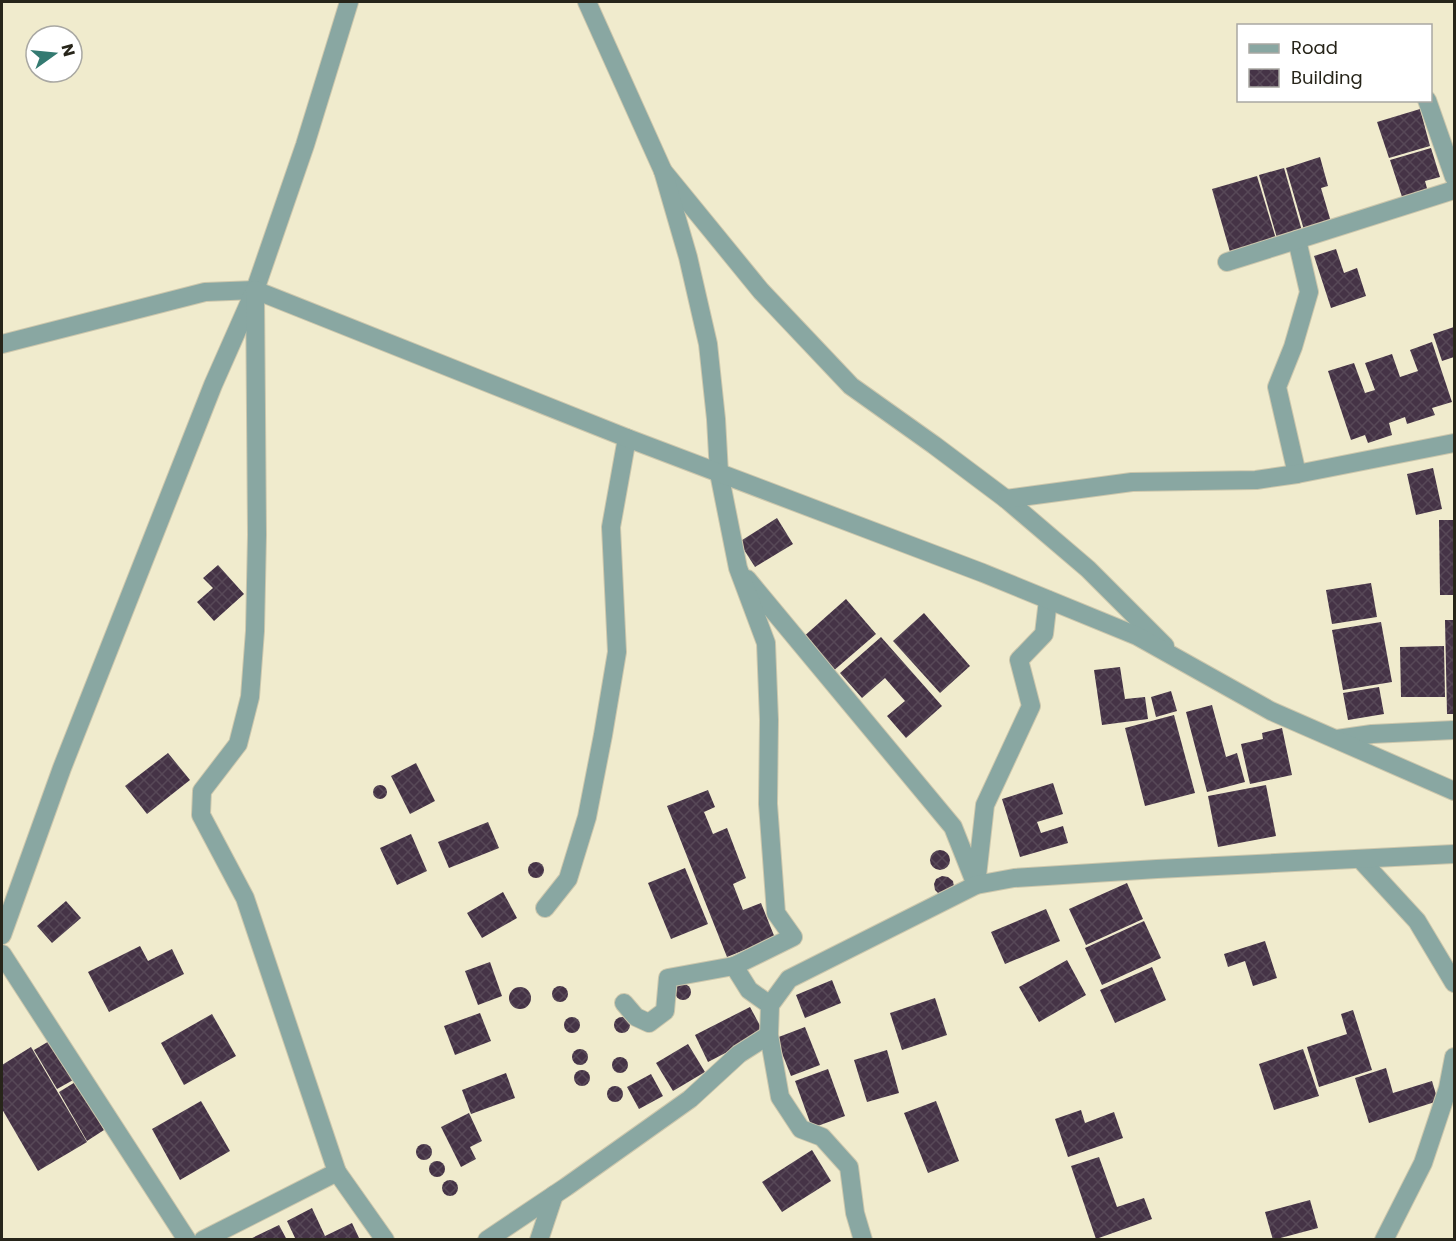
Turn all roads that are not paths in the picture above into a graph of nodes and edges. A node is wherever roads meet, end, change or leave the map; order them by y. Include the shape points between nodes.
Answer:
1 (349, 2) edge
2 (587, 2) edge
3 (1428, 102) edge
4 (663, 171) junction
5 (1455, 177) edge
6 (1455, 190) edge
7 (1297, 240) junction
8 (1227, 262) dead end
9 (255, 290) junction
10 (2, 344) edge
11 (627, 438) junction
12 (1455, 443) edge
13 (719, 473) junction
14 (1297, 474) junction
15 (1006, 499) junction
16 (738, 568) junction
17 (1048, 600) junction
18 (1179, 660) junction
19 (1455, 730) edge
20 (1335, 739) junction
21 (1455, 791) edge
22 (1455, 854) edge
23 (1360, 859) junction
24 (976, 885) junction
25 (545, 908) dead end
26 (2, 935) edge
27 (2, 954) edge
28 (734, 966) junction
29 (1455, 983) edge
30 (624, 1003) dead end
31 (770, 1005) junction
32 (768, 1035) junction
33 (1455, 1057) edge
34 (337, 1172) junction
35 (554, 1195) junction
36 (187, 1239) edge
37 (203, 1239) edge
38 (385, 1239) edge
39 (487, 1239) edge
40 (539, 1239) edge
41 (863, 1239) edge
42 (1384, 1239) edge

1 - 9 street
2 - 4 street
3 - 5 street
4 - 13 street via 708,344
4 - 15 street via 761,291 851,386
6 - 7 street
7 - 8 street
7 - 14 street via 1309,292 1277,387
9 - 10 street via 205,292
9 - 11 street
9 - 26 street via 213,385 62,768
9 - 34 street via 257,535 250,697 238,744 202,791 201,815 244,898
11 - 13 street
11 - 25 street via 611,527 617,652 603,735 587,817 568,879
12 - 14 street
13 - 16 street
13 - 17 street
14 - 15 street via 1256,480 1132,482
15 - 18 street via 1088,569
16 - 24 street via 953,827
16 - 28 street via 766,643 768,804 776,913 793,937
17 - 18 street via 1137,636
17 - 24 street via 1044,634 1019,660 1031,706 984,806
18 - 20 street via 1271,711
19 - 20 street
20 - 21 street
22 - 23 street
23 - 24 street via 1014,878
23 - 29 street via 1417,921
24 - 31 street via 789,979
27 - 36 street
28 - 30 street via 668,978 665,1011 649,1023 636,1017
28 - 31 street via 749,990
31 - 32 street
32 - 35 street via 739,1054 690,1099
32 - 41 street via 780,1097 801,1129 822,1137 849,1167 855,1214
33 - 42 street via 1423,1162
34 - 37 street
34 - 38 street
35 - 39 street
35 - 40 street

